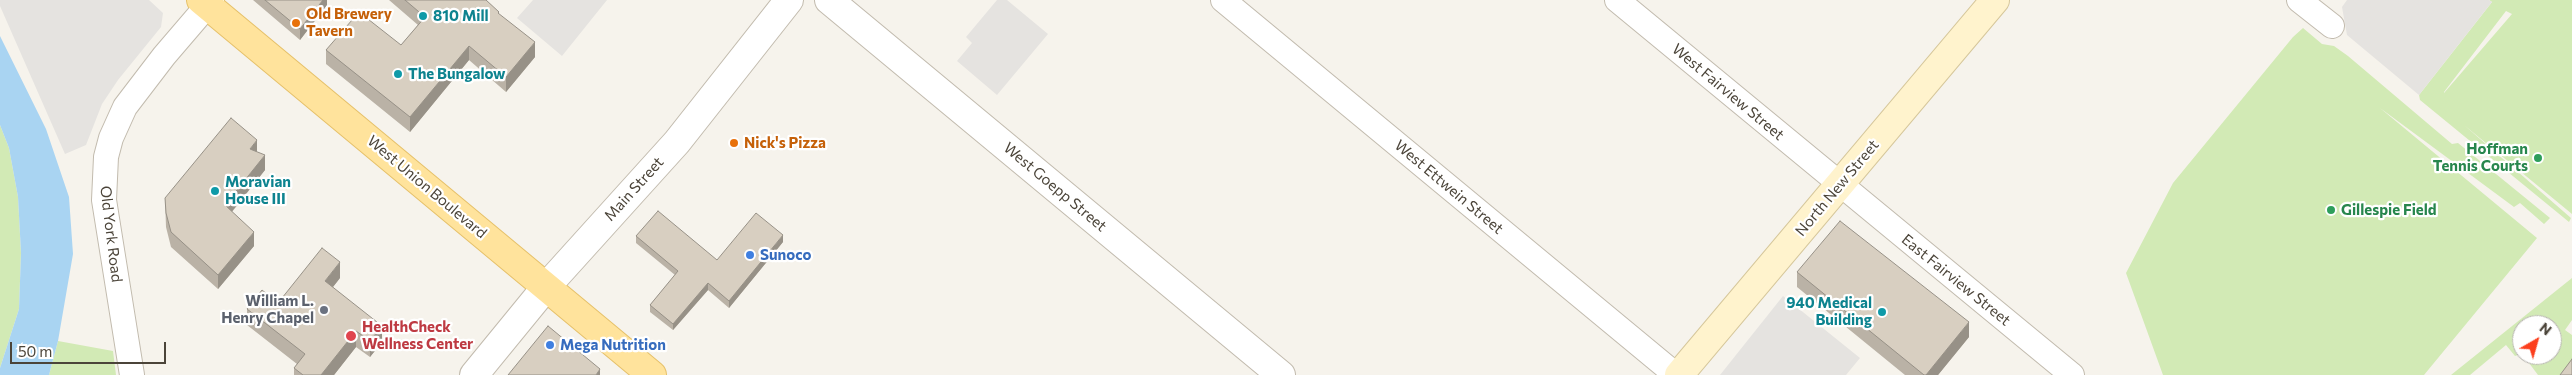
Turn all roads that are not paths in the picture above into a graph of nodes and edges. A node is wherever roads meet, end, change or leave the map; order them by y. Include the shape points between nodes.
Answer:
1 (789, 0) edge
2 (829, 0) edge
3 (1223, 0) edge
4 (1617, 0) edge
5 (1995, 0) edge
6 (2299, 0) edge
7 (207, 2) edge
8 (2332, 26) dead end
9 (1839, 185) junction
10 (546, 287) junction
11 (132, 375) edge
12 (474, 375) edge
13 (652, 375) edge
14 (1281, 375) edge
15 (1678, 375) edge
16 (2072, 375) edge

1 - 10 street, Main Street via 676,142
2 - 14 street, West Goepp Street
3 - 15 street, West Ettwein Street
4 - 9 street, West Fairview Street
5 - 9 main road, North New Street
6 - 8 street
7 - 10 main road, West Union Boulevard
7 - 11 street, Old York Road via 125,107 106,157 104,200
9 - 15 main road, North New Street
9 - 16 street, East Fairview Street
10 - 12 street, Main Street
10 - 13 main road, West Union Boulevard

